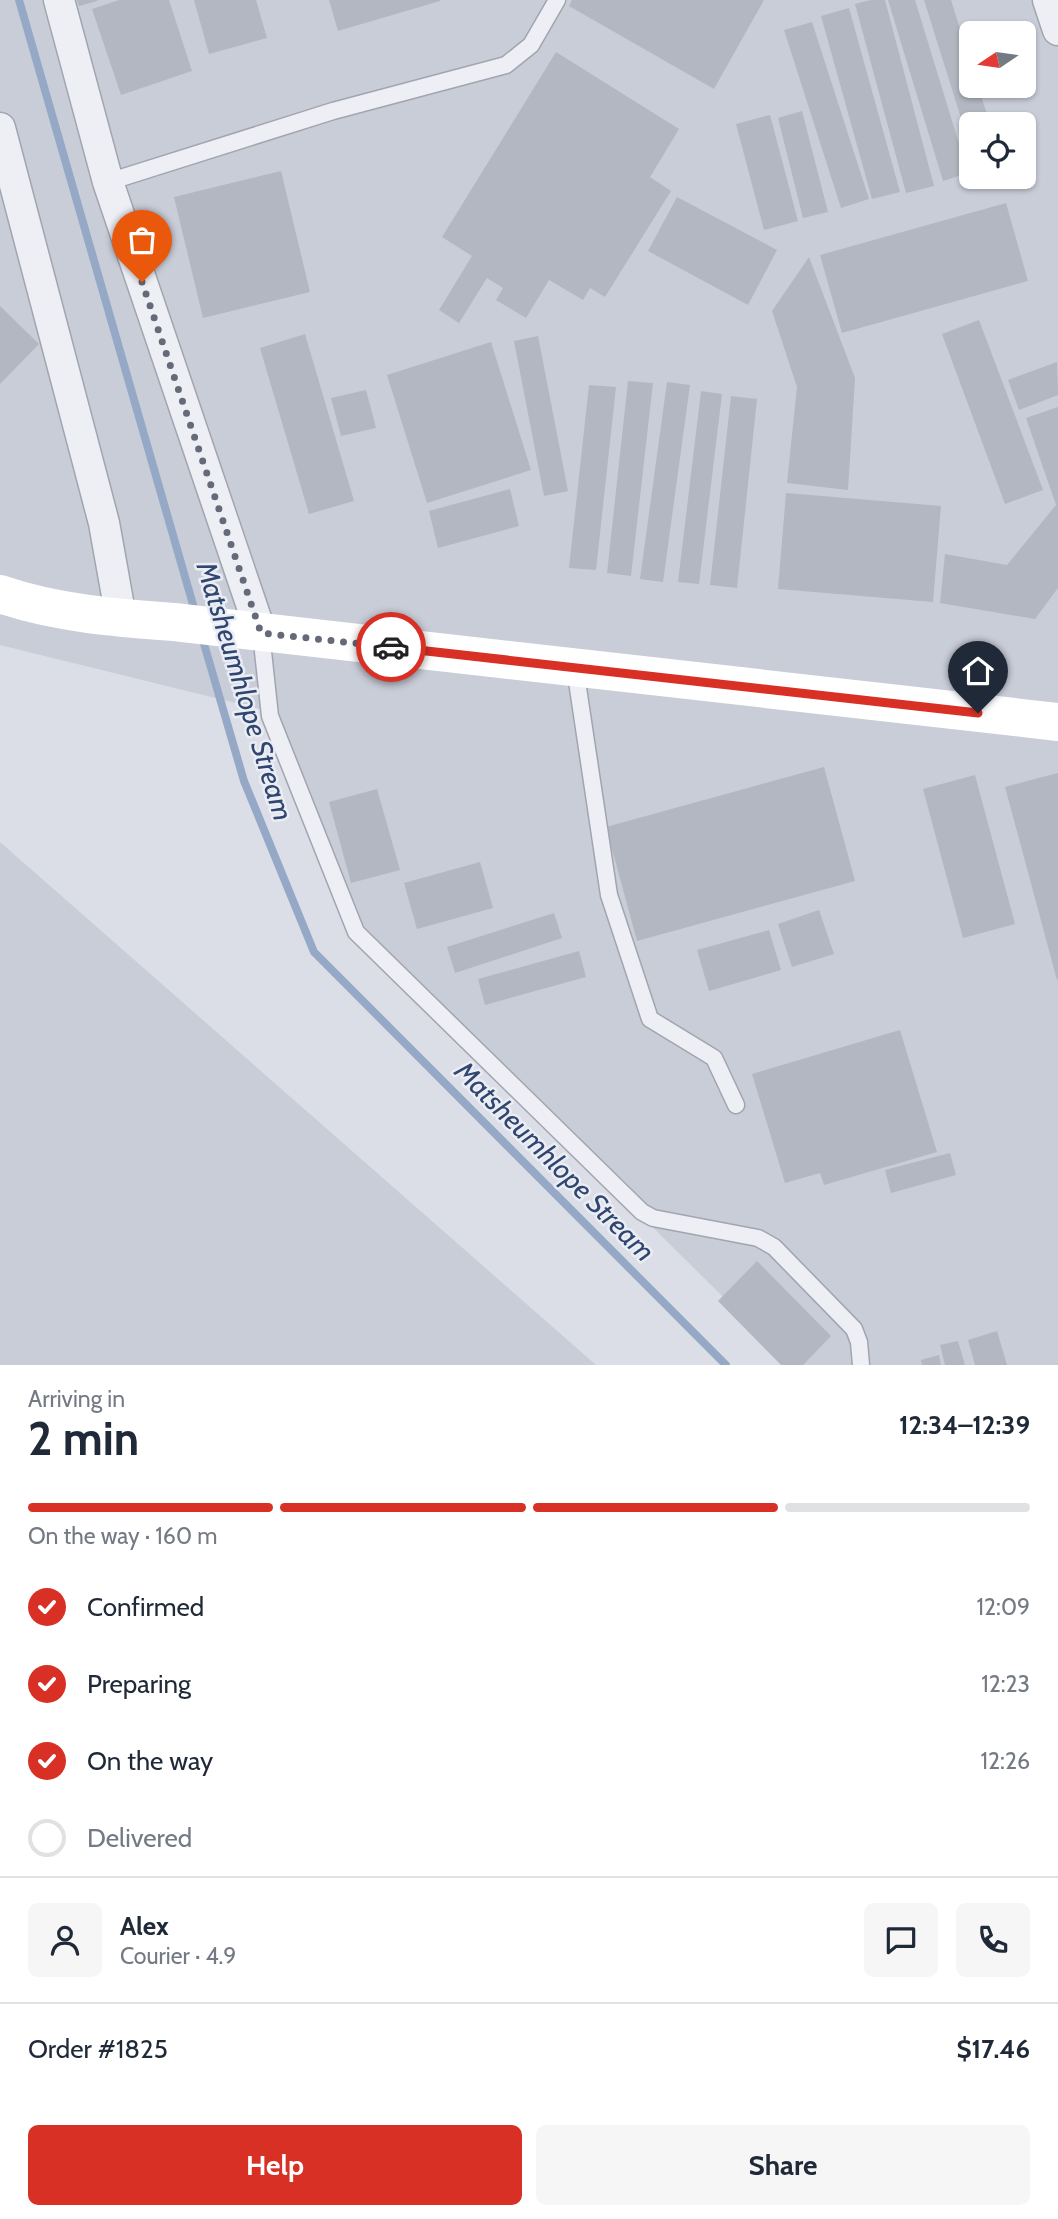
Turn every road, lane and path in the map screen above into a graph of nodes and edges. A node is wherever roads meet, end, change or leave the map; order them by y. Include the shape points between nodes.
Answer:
1 (59, 0) edge
2 (558, 0) edge
3 (1048, 0) edge
4 (1058, 30) edge
5 (0, 128) edge
6 (108, 182) junction
7 (0, 594) edge
8 (121, 618) junction
9 (255, 632) junction
10 (575, 668) junction
11 (1058, 722) edge
12 (736, 1105) dead end
13 (861, 1365) edge

1 - 6 street
2 - 6 lane via 531,45 506,65 332,111
3 - 4 street
5 - 8 street via 104,523
6 - 9 street
7 - 8 street via 47,607
8 - 9 street
9 - 10 street
9 - 13 lane via 270,716 356,932 642,1212 758,1238 774,1247 854,1329
10 - 11 street
10 - 12 lane via 609,895 650,1019 714,1058

